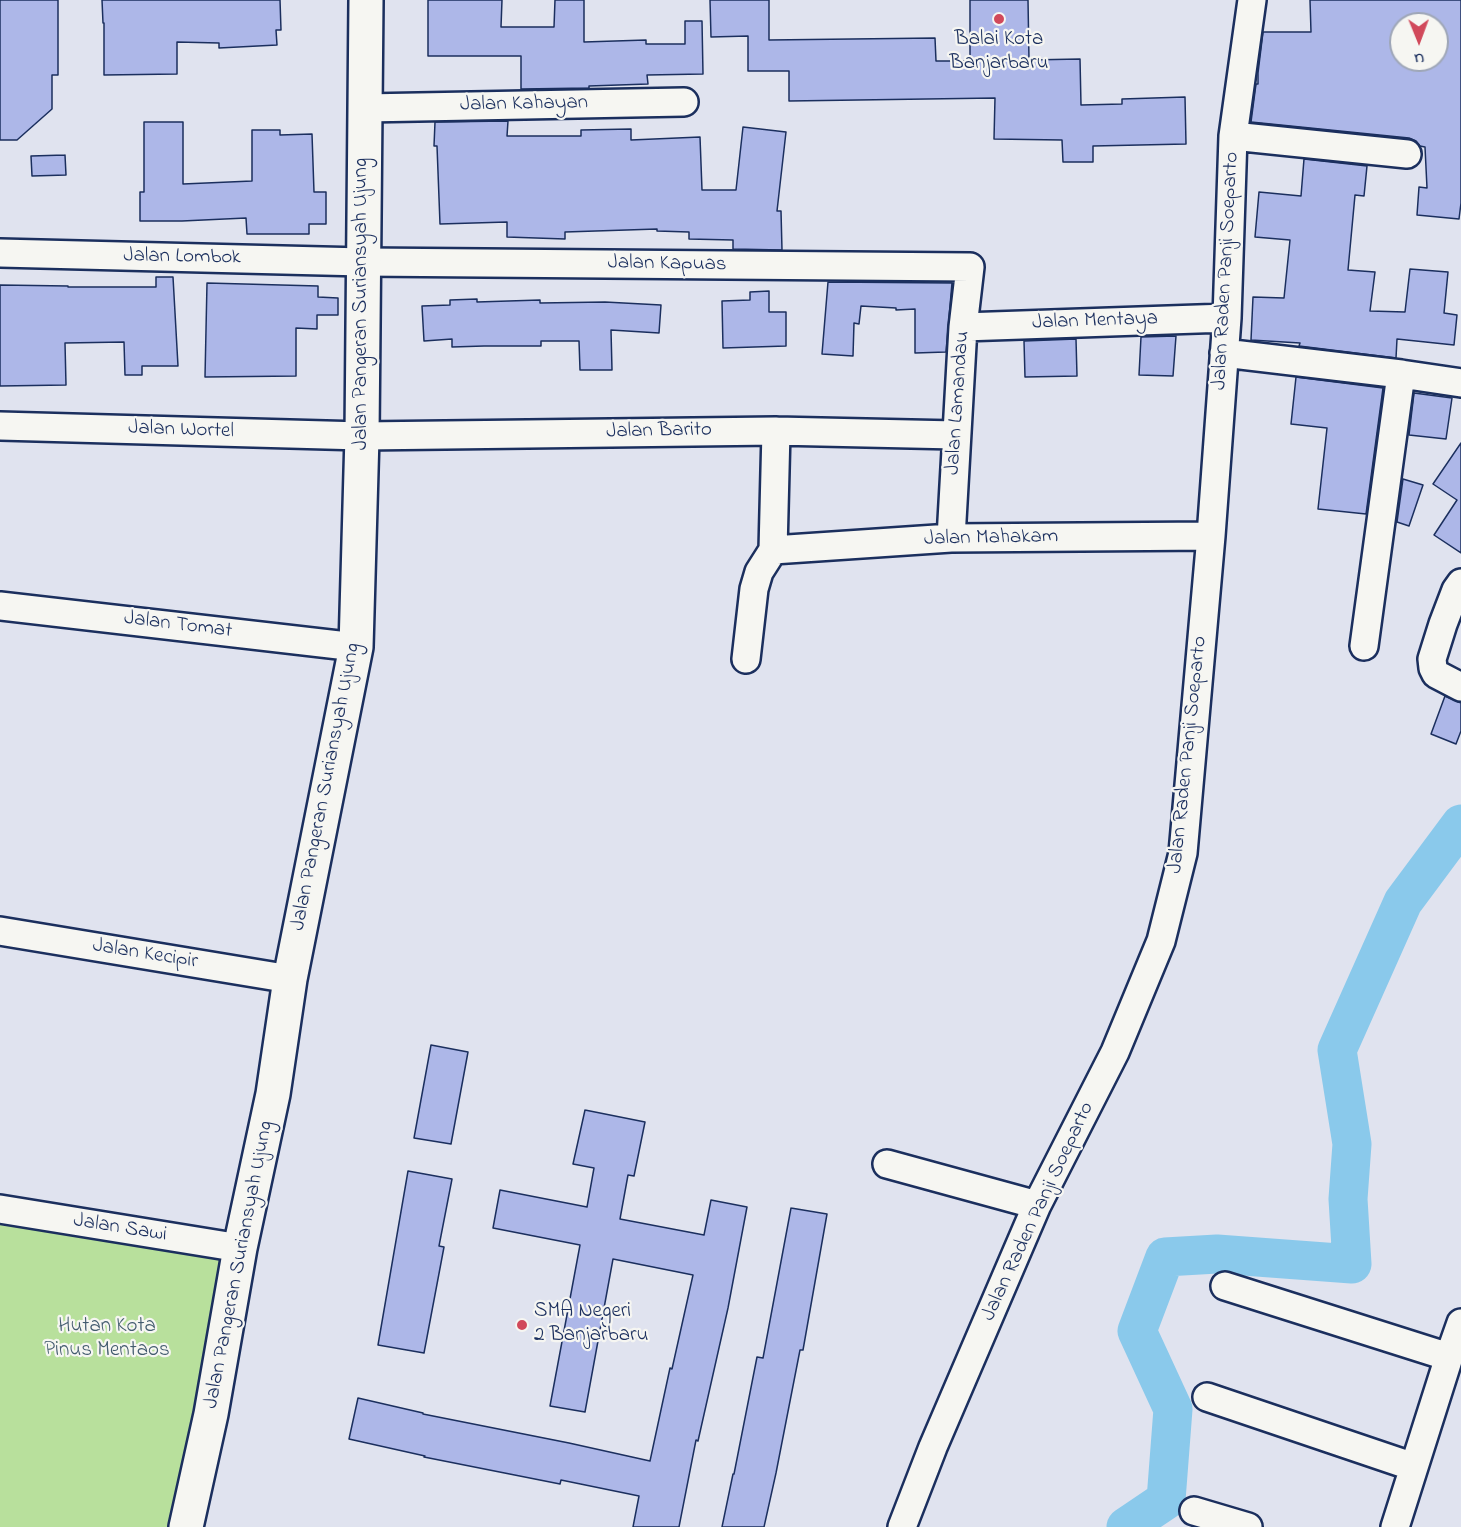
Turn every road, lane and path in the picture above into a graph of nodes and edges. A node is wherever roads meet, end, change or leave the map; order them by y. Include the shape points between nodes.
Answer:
1 (366, 0) edge
2 (1252, 0) edge
3 (684, 102) dead end
4 (365, 108) junction
5 (1233, 135) junction
6 (1407, 153) dead end
7 (0, 253) edge
8 (363, 262) junction
9 (970, 267) joint
10 (1227, 318) junction
11 (963, 327) junction
12 (1224, 353) junction
13 (1401, 374) junction
14 (1461, 383) edge
15 (0, 426) edge
16 (776, 431) junction
17 (956, 435) junction
18 (362, 436) junction
19 (1211, 536) junction
20 (951, 538) junction
21 (772, 550) junction
22 (1461, 583) edge
23 (0, 606) edge
24 (1364, 646) dead end
25 (356, 647) junction
26 (746, 659) dead end
27 (1461, 687) edge
28 (0, 931) edge
29 (290, 979) junction
30 (887, 1164) dead end
31 (1037, 1205) junction
32 (0, 1209) edge
33 (240, 1248) junction
34 (1225, 1286) dead end
35 (1461, 1323) edge
36 (1449, 1357) junction
37 (1208, 1396) dead end
38 (1414, 1467) junction
39 (1194, 1511) dead end
40 (186, 1527) edge
41 (902, 1527) edge
42 (1248, 1527) edge
43 (1395, 1527) edge

1 - 4 main road, Jalan Pangeran Suriansyah Ujung
2 - 5 street, Jalan Raden Panji Soeparto
3 - 4 street, Jalan Kahayan
4 - 8 main road, Jalan Pangeran Suriansyah Ujung
5 - 6 street
5 - 10 street, Jalan Raden Panji Soeparto
7 - 8 street, Jalan Lombok
8 - 9 street, Jalan Kapuas
8 - 18 main road, Jalan Pangeran Suriansyah Ujung
9 - 11 street, Jalan Lamandau
10 - 11 street, Jalan Mentaya
10 - 12 street, Jalan Raden Panji Soeparto
11 - 17 street, Jalan Lamandau
12 - 13 street
12 - 19 street, Jalan Raden Panji Soeparto
13 - 14 street
13 - 24 street
15 - 18 street, Jalan Wortel
16 - 17 street, Jalan Barito
16 - 18 street, Jalan Barito
16 - 21 street
17 - 20 street, Jalan Lamandau
18 - 25 main road, Jalan Pangeran Suriansyah Ujung
19 - 20 street, Jalan Mahakam
19 - 31 street, Jalan Raden Panji Soeparto via 1183,853 1164,930 1115,1052
20 - 21 street, Jalan Mahakam
21 - 26 street via 754,589
22 - 27 street via 1443,624 1432,668
23 - 25 street, Jalan Tomat
25 - 29 main road, Jalan Pangeran Suriansyah Ujung
28 - 29 street, Jalan Kecipir
29 - 33 main road, Jalan Pangeran Suriansyah Ujung via 273,1094
30 - 31 street
31 - 41 street, Jalan Raden Panji Soeparto
32 - 33 street, Jalan Sawi
33 - 40 main road, Jalan Pangeran Suriansyah Ujung via 211,1414
34 - 36 street
35 - 36 street
36 - 38 street
37 - 38 street
38 - 43 street
39 - 42 street

